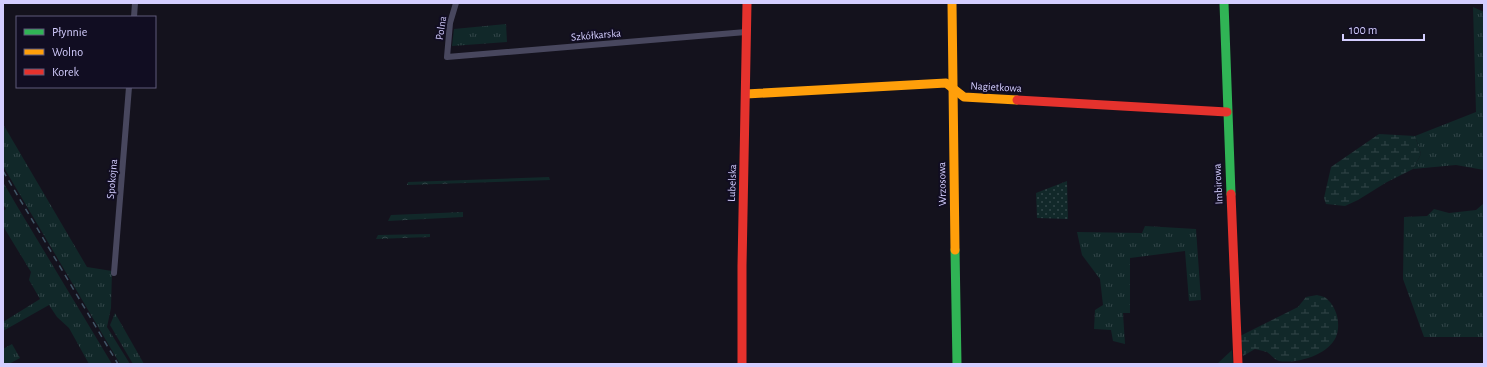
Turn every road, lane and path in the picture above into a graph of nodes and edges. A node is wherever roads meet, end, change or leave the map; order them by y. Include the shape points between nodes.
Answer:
1 (135, 3) edge
2 (456, 3) edge
3 (747, 3) edge
4 (952, 3) edge
5 (1224, 3) edge
6 (134, 16) edge
7 (746, 32) junction
8 (447, 57) joint
9 (129, 88) edge
10 (952, 88) junction
11 (746, 94) junction
12 (1226, 112) junction
13 (114, 273) dead end
14 (742, 364) edge
15 (957, 364) edge
16 (1238, 364) edge

1 - 6 street
2 - 8 street, Polna via 450,24
3 - 7 street, Lubelska
4 - 10 street, Wrzosowa
5 - 12 street, Imbirowa
7 - 8 street, Szkółkarska
7 - 11 street, Lubelska
9 - 13 street, Spokojna
10 - 11 street, Nagietkowa via 946,83
10 - 12 street, Nagietkowa via 964,97
10 - 15 street, Wrzosowa
11 - 14 street, Lubelska
12 - 16 street, Imbirowa

